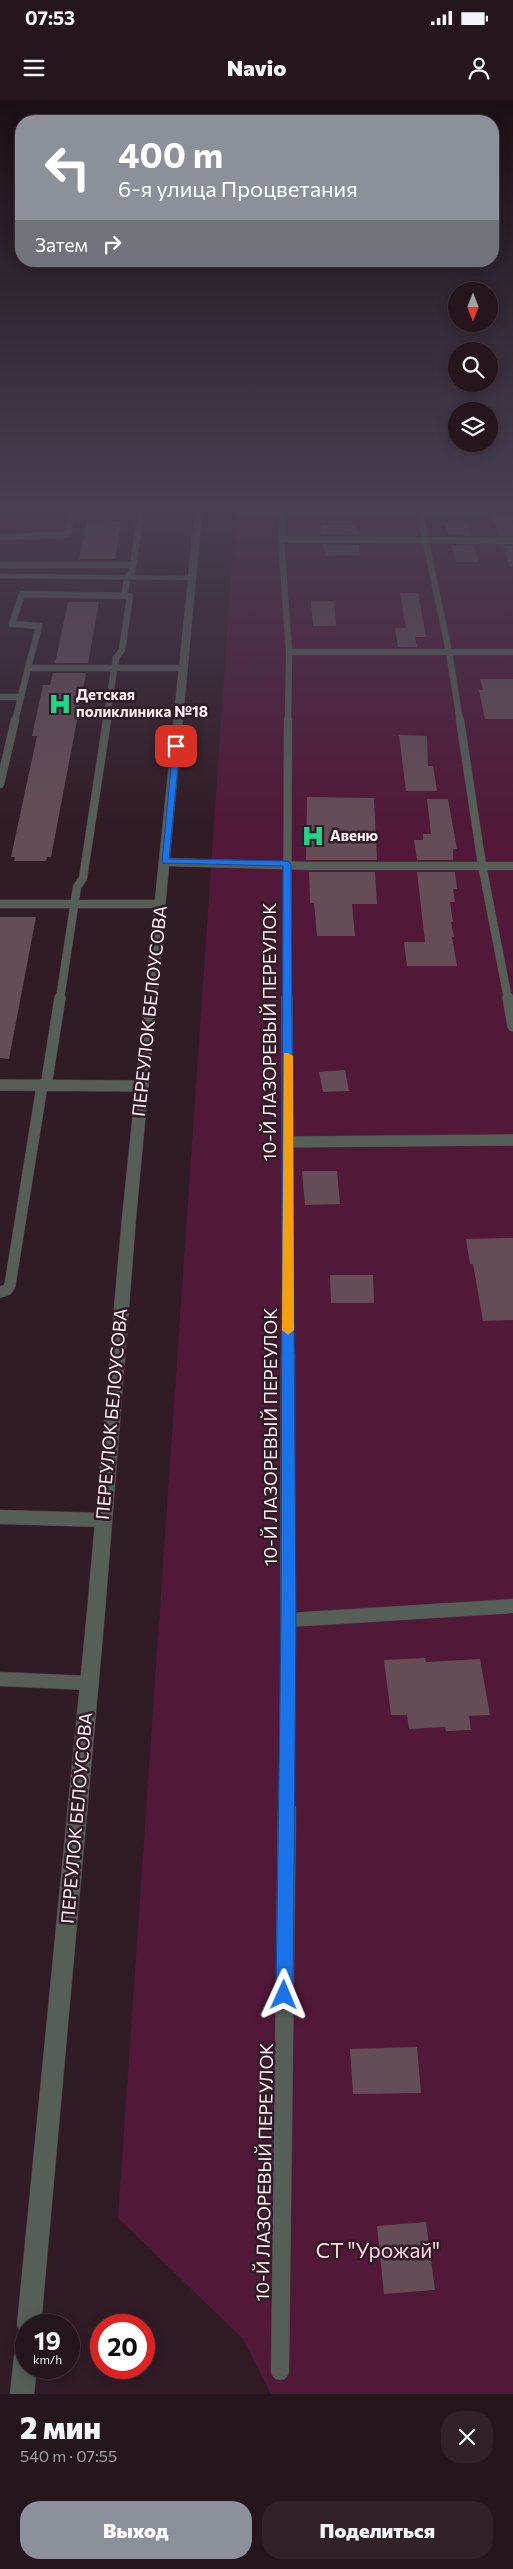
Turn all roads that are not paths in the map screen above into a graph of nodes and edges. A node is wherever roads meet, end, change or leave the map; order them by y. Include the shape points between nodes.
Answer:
1 (15, 611) edge
2 (128, 611) edge
3 (188, 611) edge
4 (286, 611) edge
5 (441, 611) edge
6 (288, 652) junction
7 (449, 652) junction
8 (513, 652) edge
9 (28, 668) junction
10 (115, 668) junction
11 (184, 668) junction
12 (0, 697) edge
13 (21, 697) junction
14 (2, 770) edge
15 (0, 784) edge
16 (165, 862) junction
17 (287, 864) junction
18 (482, 865) junction
19 (513, 866) edge
20 (0, 904) edge
21 (74, 904) junction
22 (161, 904) junction
23 (513, 1026) edge
24 (0, 1085) edge
25 (44, 1086) junction
26 (143, 1086) junction
27 (513, 1140) edge
28 (288, 1142) junction
29 (0, 1292) edge
30 (0, 1517) edge
31 (103, 1520) junction
32 (513, 1606) edge
33 (288, 1620) junction
34 (0, 1679) edge
35 (89, 1683) junction
36 (30, 2314) edge
37 (280, 2371) dead end
38 (24, 2379) edge
39 (22, 2394) edge

1 - 9 lane via 9,624 39,626
2 - 10 lane via 122,650 116,658
3 - 11 street, ПЕРЕУЛОК БЕЛОУСОВА
4 - 6 lane, 10-Й ЛАЗОРЕВЫЙ ПЕРЕУЛОК
5 - 7 lane
6 - 7 lane
6 - 17 lane, 10-Й ЛАЗОРЕВЫЙ ПЕРЕУЛОК
7 - 8 lane
7 - 18 lane
9 - 10 lane
9 - 13 lane
10 - 11 lane
10 - 21 lane via 83,878 77,887
11 - 16 street, ПЕРЕУЛОК БЕЛОУСОВА
12 - 13 lane
13 - 14 lane
14 - 15 lane
16 - 17 lane
16 - 22 street, ПЕРЕУЛОК БЕЛОУСОВА
17 - 18 lane
17 - 28 lane, 10-Й ЛАЗОРЕВЫЙ ПЕРЕУЛОК
18 - 19 lane
18 - 23 lane
20 - 21 lane
21 - 22 lane
21 - 25 lane
22 - 26 street, ПЕРЕУЛОК БЕЛОУСОВА
24 - 25 lane
25 - 26 lane
25 - 29 lane via 10,1285
26 - 31 street, ПЕРЕУЛОК БЕЛОУСОВА
27 - 28 lane
28 - 33 lane, 10-Й ЛАЗОРЕВЫЙ ПЕРЕУЛОК
30 - 31 lane
31 - 35 street, ПЕРЕУЛОК БЕЛОУСОВА
32 - 33 lane
33 - 37 lane, 10-Й ЛАЗОРЕВЫЙ ПЕРЕУЛОК
34 - 35 lane
35 - 36 street, ПЕРЕУЛОК БЕЛОУСОВА
38 - 39 street

